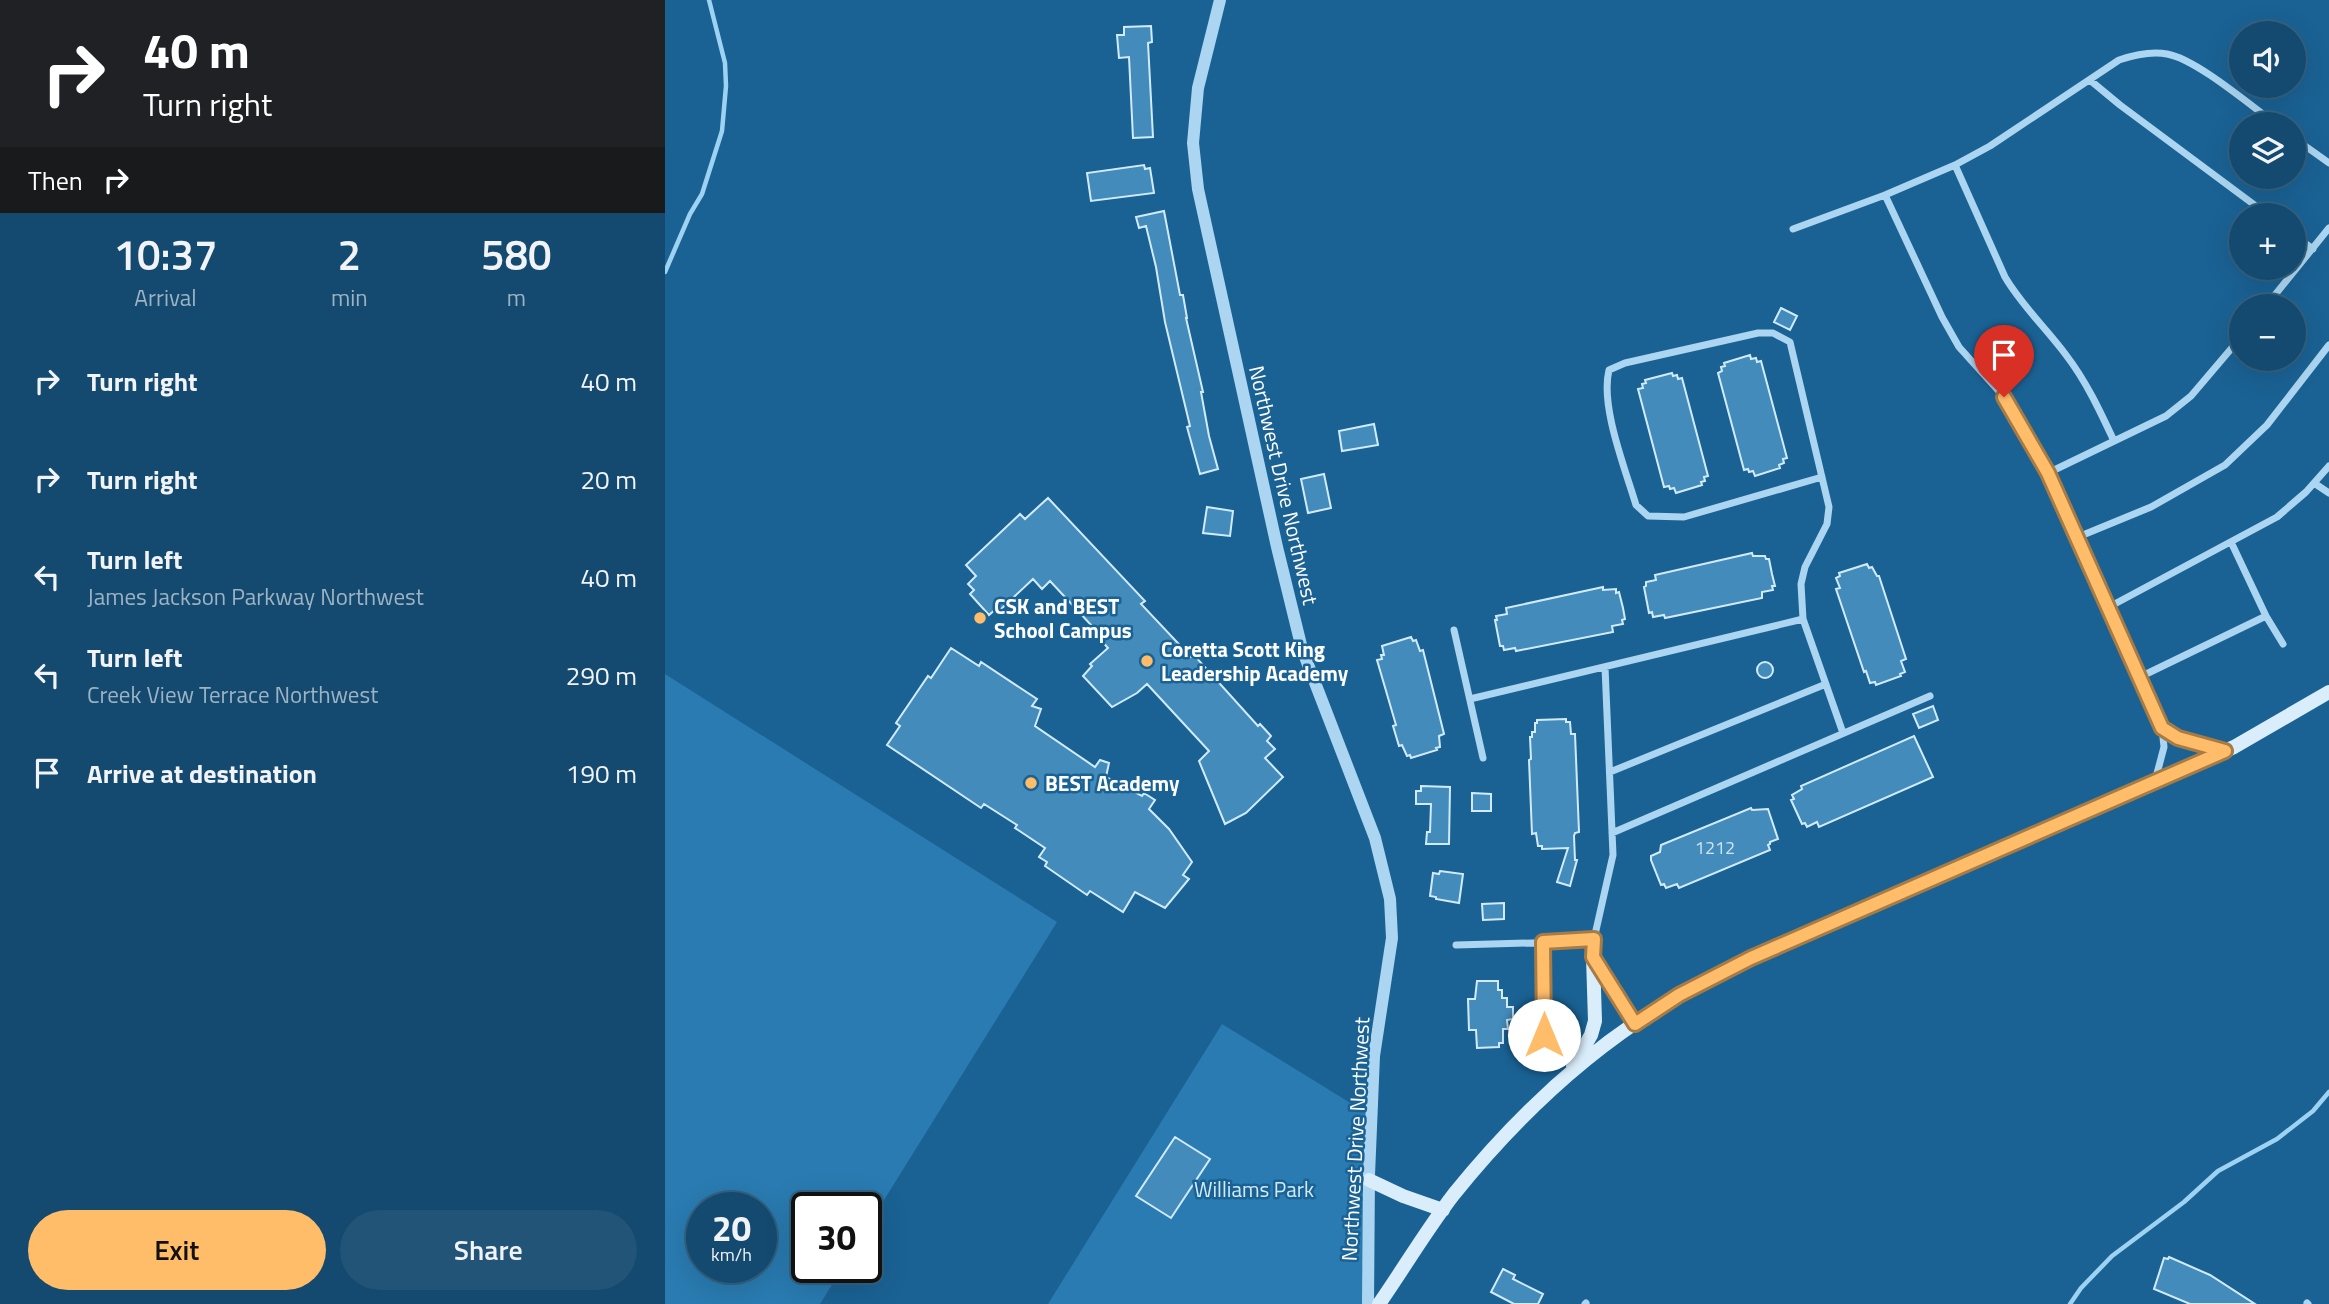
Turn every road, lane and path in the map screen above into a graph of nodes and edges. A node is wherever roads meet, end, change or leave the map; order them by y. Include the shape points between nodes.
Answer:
1 (1220, 0) edge
2 (2091, 80) junction
3 (2259, 112) edge
4 (2306, 147) edge
5 (2329, 163) edge
6 (1955, 165) junction
7 (1885, 195) junction
8 (2252, 203) edge
9 (2329, 228) edge
10 (1793, 229) dead end
11 (2306, 244) edge
12 (2313, 249) junction
13 (2276, 294) edge
14 (2329, 345) edge
15 (2229, 352) edge
16 (2114, 441) junction
17 (2329, 466) edge
18 (2048, 473) junction
19 (1822, 477) junction
20 (2314, 482) junction
21 (2329, 493) edge
22 (2078, 537) junction
23 (2231, 542) junction
24 (2109, 607) junction
25 (2266, 615) junction
26 (1803, 619) junction
27 (1454, 629) dead end
28 (2283, 644) dead end
29 (1605, 667) junction
30 (2140, 677) junction
31 (1826, 684) junction
32 (2329, 692) edge
33 (1930, 696) dead end
34 (1470, 699) junction
35 (2162, 728) junction
36 (1843, 733) junction
37 (2225, 751) junction
38 (1483, 758) dead end
39 (1610, 772) junction
40 (2155, 781) junction
41 (1612, 833) junction
42 (1594, 939) junction
43 (1543, 942) junction
44 (1456, 945) dead end
45 (1593, 957) junction
46 (1635, 1024) junction
47 (1544, 1035) dead end
48 (1566, 1076) junction
49 (1369, 1180) junction
50 (1443, 1210) junction
51 (1368, 1304) edge
52 (1379, 1304) edge

1 - 49 street, Northwest Drive Northwest via 1198,88 1193,143 1198,189 1302,649 1375,838 1391,899 1392,938 1374,1056
2 - 3 street via 2119,60 2137,54 2167,54 2192,63
2 - 6 street
2 - 8 street
4 - 5 street
6 - 7 street
6 - 16 street via 2010,286 2080,374
7 - 10 street
7 - 18 street via 1959,347 2004,397
9 - 12 street
11 - 12 street
12 - 13 street
14 - 22 street via 2267,425 2225,465 2151,507
15 - 16 street via 2166,416
16 - 18 street
17 - 20 street
18 - 22 street
19 - 19 street via 1790,342 1773,332 1609,370 1609,410 1636,505 1648,516 1683,517
19 - 26 street via 1829,507 1827,524 1803,576
20 - 21 street
20 - 23 street via 2277,517
22 - 24 street
23 - 24 street
23 - 25 street
24 - 30 street
25 - 28 street
25 - 30 street
26 - 29 street
26 - 31 street
27 - 34 street
29 - 34 street
29 - 39 street
30 - 35 street
31 - 36 street
31 - 39 street
32 - 37 main road
33 - 36 street
34 - 38 street
35 - 37 street via 2178,738
35 - 40 street via 2164,747
36 - 41 street
37 - 40 main road
39 - 41 street
40 - 46 main road via 1751,958
41 - 42 street via 1613,855
42 - 43 street
42 - 45 street
43 - 44 street
43 - 47 street
45 - 46 street
45 - 48 main road via 1595,1021
46 - 48 main road
48 - 50 main road via 1502,1138
49 - 50 main road
49 - 51 street, Northwest Drive Northwest
50 - 52 main road

